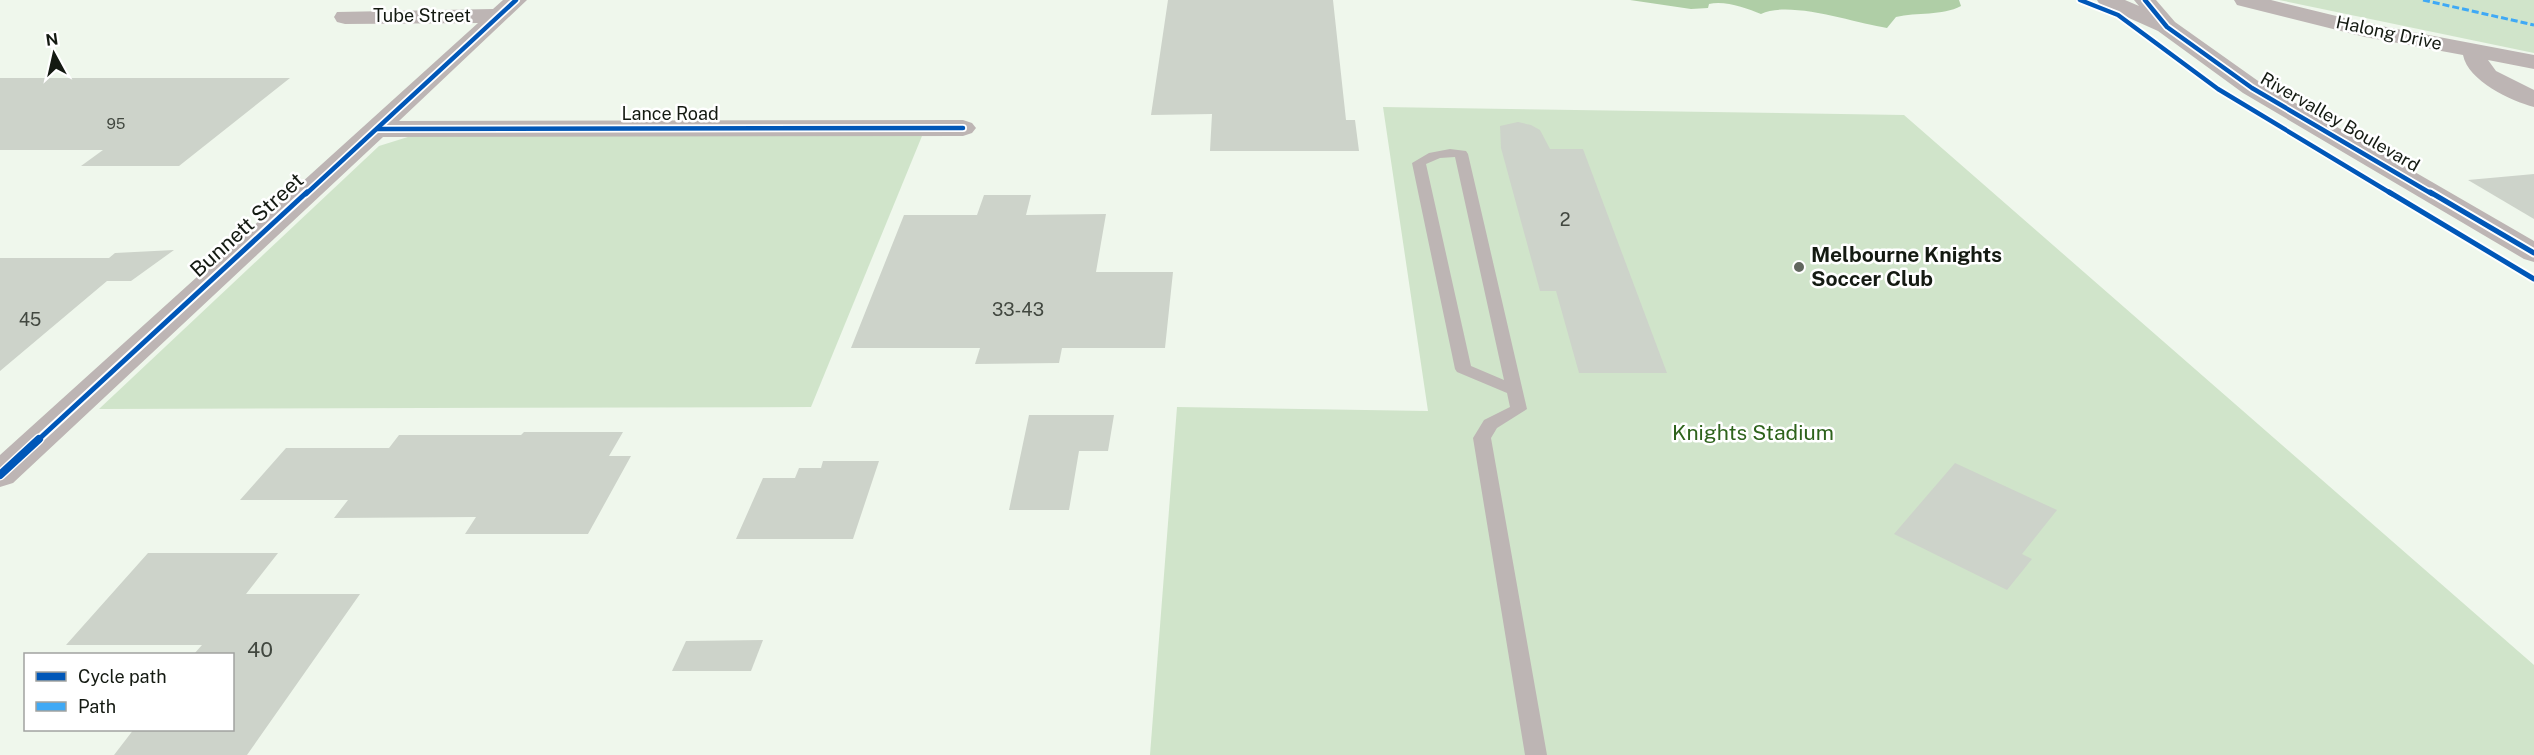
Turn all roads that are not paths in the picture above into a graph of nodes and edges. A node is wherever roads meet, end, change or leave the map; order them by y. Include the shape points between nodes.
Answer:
1 (2108, 0) edge
2 (2145, 0) edge
3 (2245, 0) edge
4 (508, 8) edge
5 (345, 17) dead end
6 (2167, 27) junction
7 (2474, 51) junction
8 (2534, 62) edge
9 (2534, 100) edge
10 (963, 128) dead end
11 (377, 129) junction
12 (2534, 253) edge
13 (1514, 390) junction
14 (0, 475) edge
15 (1536, 755) edge

1 - 6 street, Rivervalley Boulevard
2 - 6 street, Rivervalley Boulevard
3 - 7 street, Halong Drive via 2365,30
4 - 5 street, Tube Street
4 - 11 street, Bunnett Street
6 - 12 street, Rivervalley Boulevard via 2252,88
7 - 8 street, Halong Drive
7 - 9 street via 2477,65 2488,76
10 - 11 street, Lance Road
11 - 14 street, Bunnett Street
13 - 13 lane via 1461,154 1430,155 1419,163 1463,369
13 - 15 lane via 1519,409 1490,424 1482,438

